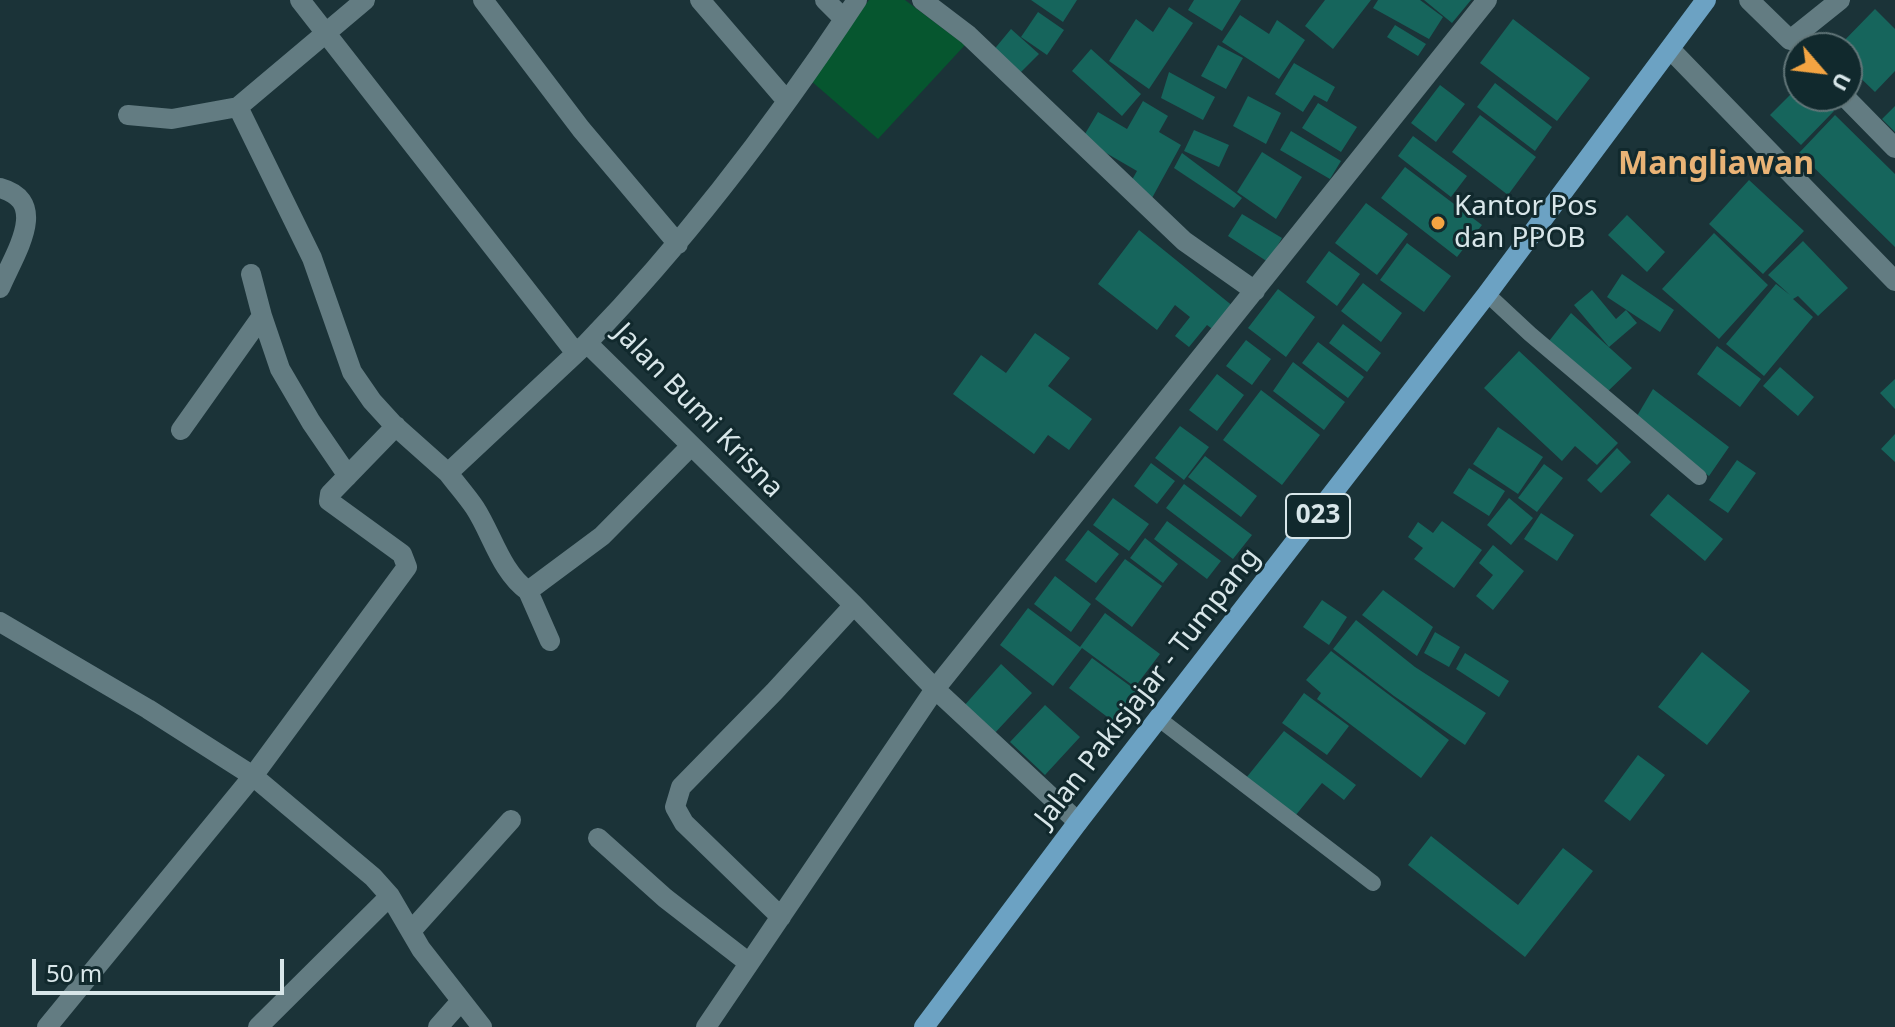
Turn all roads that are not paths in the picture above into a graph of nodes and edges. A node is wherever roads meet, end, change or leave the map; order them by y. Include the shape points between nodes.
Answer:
1 (300, 0) edge
2 (365, 0) edge
3 (483, 0) edge
4 (700, 0) edge
5 (825, 0) edge
6 (857, 0) edge
7 (922, 0) edge
8 (1487, 0) edge
9 (1706, 0) edge
10 (1749, 0) edge
11 (1840, 0) edge
12 (844, 19) junction
13 (1807, 32) edge
14 (1783, 33) edge
15 (327, 34) junction
16 (1670, 49) junction
17 (786, 100) junction
18 (238, 107) junction
19 (1860, 112) edge
20 (128, 115) dead end
21 (1895, 148) edge
22 (0, 188) edge
23 (678, 244) junction
24 (251, 274) dead end
25 (1895, 281) edge
26 (0, 288) edge
27 (1255, 291) junction
28 (1487, 294) junction
29 (262, 316) junction
30 (581, 348) junction
31 (396, 426) junction
32 (181, 430) dead end
33 (691, 446) junction
34 (448, 473) junction
35 (348, 476) junction
36 (1699, 477) dead end
37 (528, 591) junction
38 (854, 605) junction
39 (0, 622) edge
40 (550, 641) dead end
41 (935, 689) junction
42 (1159, 719) junction
43 (253, 776) junction
44 (511, 820) dead end
45 (1078, 822) junction
46 (598, 838) dead end
47 (1373, 883) dead end
48 (390, 896) junction
49 (781, 917) junction
50 (411, 931) junction
51 (749, 963) junction
52 (461, 1001) junction
53 (47, 1027) edge
54 (258, 1027) edge
55 (438, 1027) edge
56 (482, 1027) edge
57 (706, 1027) edge
58 (924, 1027) edge

1 - 15 street
2 - 15 street
3 - 23 street
4 - 17 street
5 - 12 street
6 - 12 street, Jalan Bumi Krisna
7 - 27 street via 968,35 1184,241
8 - 27 street
9 - 16 main road, Jalan Pakisjajar - Tumpang / 023
10 - 14 street
11 - 13 street
12 - 17 street, Jalan Bumi Krisna
15 - 18 street
15 - 30 street
16 - 25 street
16 - 28 main road, Jalan Pakisjajar - Tumpang / 023
17 - 23 street, Jalan Bumi Krisna
18 - 20 street via 172,119
18 - 31 street via 312,258 352,372
19 - 21 street
22 - 26 street via 22,199 28,218
23 - 30 street, Jalan Bumi Krisna
24 - 29 street
27 - 41 street
28 - 36 lane
28 - 42 main road, Jalan Pakisjajar - Tumpang / 023
29 - 32 street
29 - 35 street via 280,369
30 - 33 street, Jalan Bumi Krisna
30 - 34 street
31 - 34 street
31 - 35 street
33 - 37 street via 602,536
33 - 38 street, Jalan Bumi Krisna
34 - 37 street
35 - 43 street via 329,501 402,554 407,567
37 - 40 street
38 - 41 street, Jalan Bumi Krisna
38 - 49 street via 681,787 675,807 684,823
39 - 43 street
41 - 45 street, Jalan Bumi Krisna
41 - 49 street
42 - 45 main road, Jalan Pakisjajar - Tumpang / 023
42 - 47 lane
43 - 48 street
43 - 53 street
44 - 50 street
45 - 58 main road, Jalan Pakisjajar - Tumpang / 023
46 - 51 street
48 - 50 street
48 - 54 street
49 - 51 street
50 - 52 street
51 - 57 street
52 - 55 street
52 - 56 street

